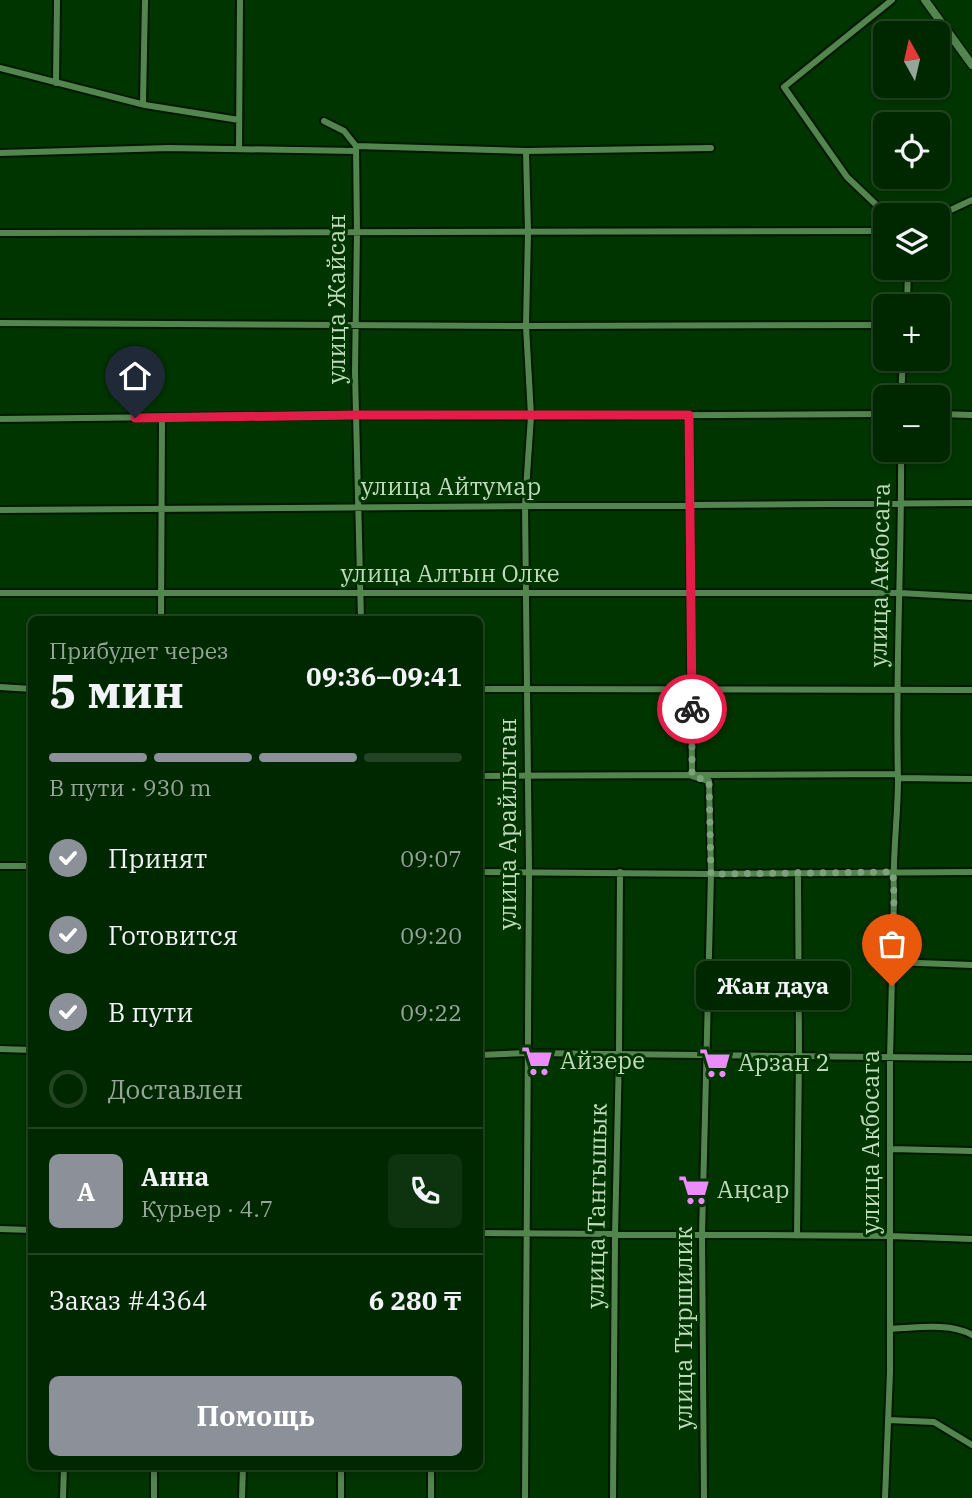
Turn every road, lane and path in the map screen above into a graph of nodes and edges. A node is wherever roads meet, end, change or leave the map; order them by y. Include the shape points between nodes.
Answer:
1 (57, 0) edge
2 (145, 0) edge
3 (240, 0) edge
4 (892, 0) edge
5 (925, 0) edge
6 (972, 65) edge
7 (0, 68) edge
8 (56, 83) junction
9 (143, 103) junction
10 (239, 120) junction
11 (324, 121) dead end
12 (356, 148) junction
13 (710, 148) dead end
14 (239, 149) junction
15 (527, 151) junction
16 (0, 153) edge
17 (972, 201) edge
18 (874, 203) edge
19 (950, 211) edge
20 (873, 231) edge
21 (357, 232) junction
22 (528, 232) junction
23 (0, 233) edge
24 (0, 323) edge
25 (873, 325) edge
26 (355, 326) junction
27 (526, 326) junction
28 (873, 414) edge
29 (950, 414) edge
30 (356, 415) junction
31 (689, 415) junction
32 (972, 415) edge
33 (531, 416) junction
34 (162, 418) junction
35 (0, 419) edge
36 (901, 462) edge
37 (901, 502) junction
38 (972, 503) edge
39 (690, 504) junction
40 (525, 505) junction
41 (359, 507) junction
42 (162, 508) junction
43 (0, 510) edge
44 (0, 593) edge
45 (361, 593) junction
46 (526, 593) junction
47 (691, 593) junction
48 (900, 593) junction
49 (162, 594) junction
50 (972, 597) edge
51 (162, 616) edge
52 (361, 616) edge
53 (0, 687) edge
54 (28, 688) edge
55 (483, 689) edge
56 (526, 689) junction
57 (692, 690) junction
58 (896, 690) junction
59 (972, 690) edge
60 (483, 776) edge
61 (692, 776) junction
62 (897, 776) junction
63 (527, 777) junction
64 (972, 779) edge
65 (0, 866) edge
66 (28, 866) edge
67 (483, 872) edge
68 (620, 872) junction
69 (893, 872) junction
70 (972, 872) edge
71 (529, 873) junction
72 (798, 873) junction
73 (711, 874) junction
74 (892, 962) junction
75 (972, 965) edge
76 (0, 1049) edge
77 (28, 1050) edge
78 (527, 1053) junction
79 (483, 1055) edge
80 (620, 1055) junction
81 (706, 1055) junction
82 (799, 1055) junction
83 (890, 1058) junction
84 (972, 1058) edge
85 (891, 1150) junction
86 (972, 1151) edge
87 (0, 1229) edge
88 (28, 1230) edge
89 (483, 1233) edge
90 (526, 1233) junction
91 (615, 1235) junction
92 (702, 1235) junction
93 (797, 1236) junction
94 (890, 1236) junction
95 (972, 1240) edge
96 (890, 1329) junction
97 (972, 1335) edge
98 (888, 1420) junction
99 (972, 1446) edge
100 (64, 1470) edge
101 (154, 1470) edge
102 (243, 1470) edge
103 (341, 1470) edge
104 (431, 1470) edge
105 (64, 1498) edge
106 (154, 1498) edge
107 (242, 1498) edge
108 (341, 1498) edge
109 (431, 1498) edge
110 (525, 1498) edge
111 (613, 1498) edge
112 (704, 1498) edge
113 (885, 1498) edge

1 - 8 street
2 - 9 street
3 - 10 street
4 - 18 street via 783,87 847,177
5 - 6 street
7 - 8 street
8 - 9 street
9 - 10 street
10 - 14 street
11 - 12 street via 344,131
12 - 14 street
12 - 15 street
12 - 21 street, улица Жайсан
13 - 15 street
14 - 16 street
15 - 22 street, улица Арайлытан
17 - 19 street
20 - 22 street
21 - 22 street
21 - 23 street
21 - 26 street, улица Жайсан
22 - 27 street, улица Арайлытан
24 - 26 street
25 - 27 street
26 - 27 street
26 - 30 street, улица Жайсан
27 - 33 street, улица Арайлытан
28 - 31 street
29 - 32 street
30 - 33 street
30 - 34 street
30 - 41 street, улица Жайсан
31 - 33 street
31 - 39 street
33 - 40 street, улица Арайлытан
34 - 35 street
34 - 42 street
36 - 37 street, улица Акбосага
37 - 38 street, улица Айтумар
37 - 39 street, улица Айтумар
37 - 48 street, улица Акбосага
39 - 40 street, улица Айтумар
39 - 47 street
40 - 41 street, улица Айтумар
40 - 46 street, улица Арайлытан
41 - 42 street, улица Айтумар
41 - 45 street, улица Жайсан
42 - 43 street, улица Айтумар
42 - 49 street
44 - 49 street, улица Алтын Олке
45 - 46 street, улица Алтын Олке
45 - 49 street, улица Алтын Олке
45 - 52 street, улица Жайсан
46 - 47 street, улица Алтын Олке
46 - 56 street, улица Арайлытан
47 - 48 street, улица Алтын Олке
47 - 57 street
48 - 50 street, улица Алтын Олке
48 - 58 street, улица Акбосага
49 - 51 street
53 - 54 street
55 - 56 street
56 - 57 street
56 - 63 street, улица Арайлытан
57 - 58 street
57 - 61 street
58 - 59 street
58 - 62 street, улица Акбосага
60 - 63 street
61 - 62 street
61 - 63 street
61 - 73 street, улица Тиршилик via 709,781
62 - 64 street
62 - 69 street, улица Акбосага
63 - 71 street, улица Арайлытан
65 - 66 street
67 - 71 street
68 - 71 street
68 - 73 street
68 - 80 street, улица Тангышык
69 - 70 street
69 - 72 street
69 - 74 street, улица Акбосага
71 - 78 street, улица Арайлытан
72 - 73 street
72 - 82 street
73 - 81 street, улица Тиршилик
74 - 75 street
74 - 83 street, улица Акбосага
76 - 77 street
78 - 79 street
78 - 80 street
78 - 90 street, улица Арайлытан
80 - 81 street
80 - 91 street, улица Тангышык
81 - 82 street
81 - 92 street, улица Тиршилик
82 - 83 street
82 - 93 street
83 - 84 street
83 - 85 street, улица Акбосага
85 - 86 street
85 - 94 street, улица Акбосага
87 - 88 street
89 - 90 street
90 - 91 street
90 - 110 street, улица Арайлытан
91 - 92 street
91 - 111 street, улица Тангышык
92 - 93 street
92 - 112 street, улица Тиршилик
93 - 94 street
94 - 95 street
94 - 96 street, улица Акбосага
96 - 97 street via 939,1327
96 - 98 street, улица Акбосага
98 - 99 street via 934,1422
98 - 113 street, улица Акбосага
100 - 105 street
101 - 106 street
102 - 107 street
103 - 108 street
104 - 109 street

